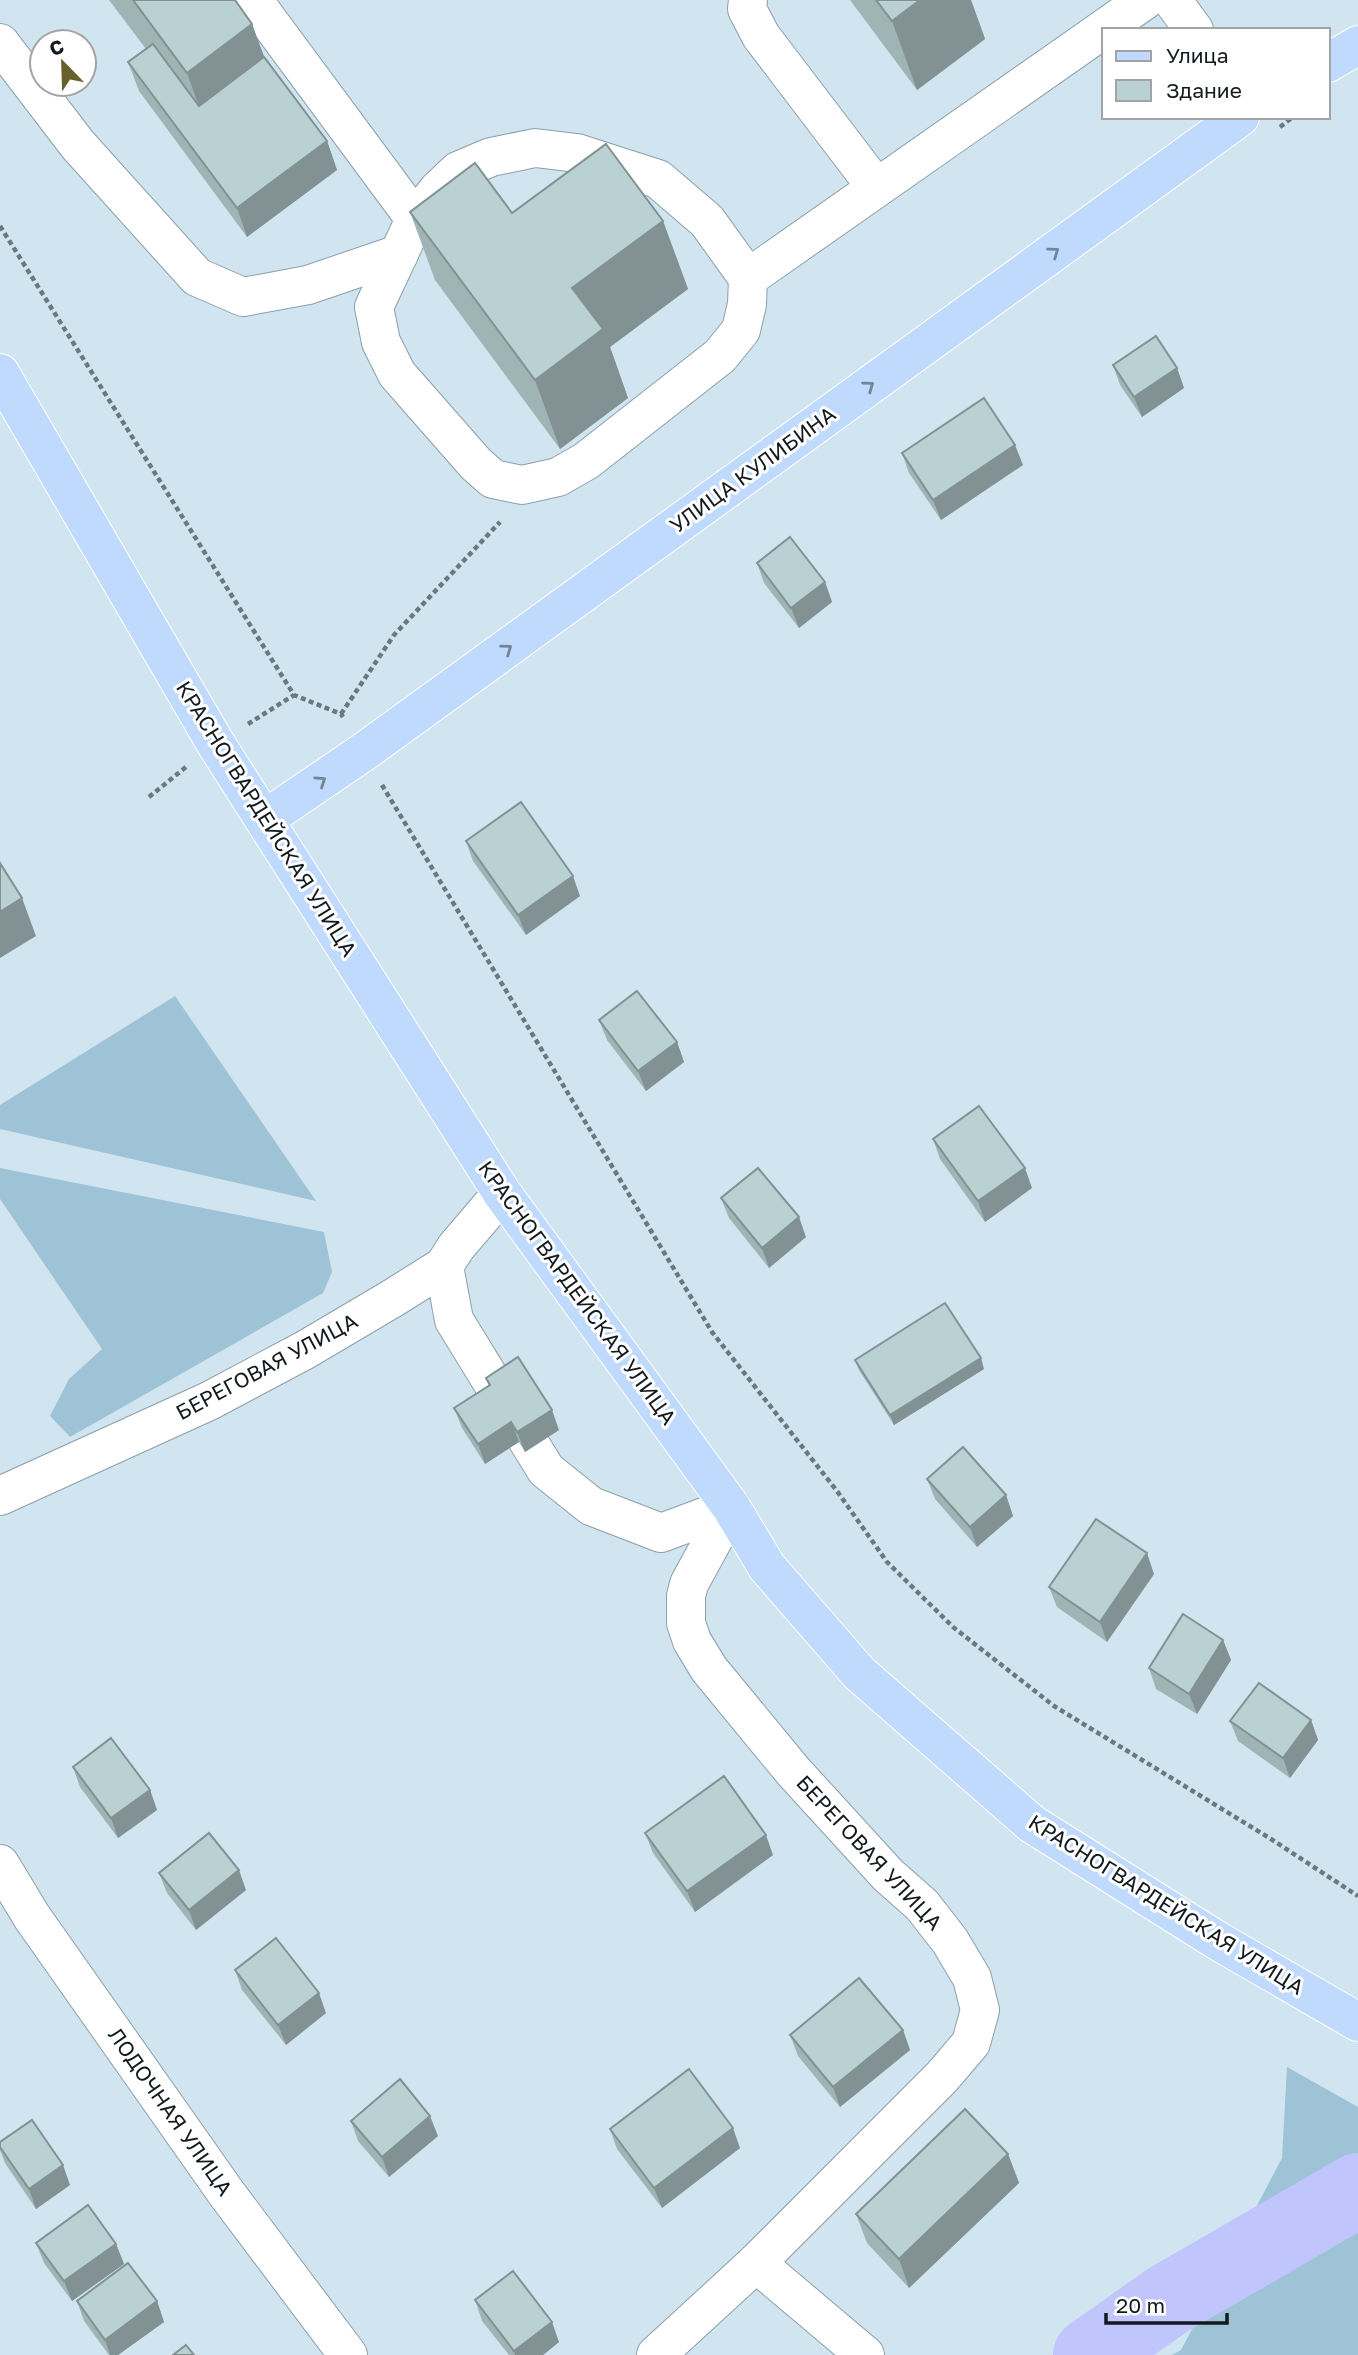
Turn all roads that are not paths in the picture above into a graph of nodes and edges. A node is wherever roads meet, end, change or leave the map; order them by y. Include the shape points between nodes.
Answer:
1 (253, 0) edge
2 (748, 0) edge
3 (1148, 1) edge
4 (1109, 28) edge
5 (1191, 28) edge
6 (1102, 32) edge
7 (0, 43) edge
8 (1358, 46) edge
9 (1330, 62) edge
10 (1237, 119) edge
11 (876, 187) junction
12 (415, 219) junction
13 (399, 254) junction
14 (748, 278) junction
15 (3, 383) edge
16 (265, 819) junction
17 (502, 1193) junction
18 (444, 1266) junction
19 (0, 1496) edge
20 (731, 1507) junction
21 (0, 1864) edge
22 (1358, 2022) edge
23 (756, 2263) junction
24 (348, 2355) edge
25 (656, 2355) edge
26 (865, 2355) edge

1 - 12 street
2 - 11 street via 747,9 761,36
3 - 4 street
3 - 5 street
6 - 11 street
7 - 13 street via 78,145 197,277 243,297 307,285
8 - 9 main road
16 -> 10 main road, УЛИЦА КУЛИБИНА
11 - 14 street
12 - 13 street
12 - 14 street via 458,171 491,157 535,148 577,153 658,179 707,221
13 - 14 street via 374,307 381,342 397,374 476,464 493,479 522,485 558,477 586,461 720,356 741,330
15 - 16 main road, КРАСНОГВАРДЕЙСКАЯ УЛИЦА
16 - 17 main road, КРАСНОГВАРДЕЙСКАЯ УЛИЦА
17 - 18 street, БЕРЕГОВАЯ УЛИЦА
17 - 20 main road, КРАСНОГВАРДЕЙСКАЯ УЛИЦА
18 - 19 street, БЕРЕГОВАЯ УЛИЦА via 209,1401
18 - 20 street via 454,1320 546,1469 591,1506 662,1533
20 - 22 main road, КРАСНОГВАРДЕЙСКАЯ УЛИЦА via 767,1567 859,1673 1032,1824
20 - 23 street, БЕРЕГОВАЯ УЛИЦА via 690,1584 686,1623 692,1642 793,1772 888,1875 922,1905 972,1978 981,2010 971,2043 942,2077
21 - 24 street, ЛОДОЧНАЯ УЛИЦА via 32,1917 227,2194
23 - 25 street, БЕРЕГОВАЯ УЛИЦА
23 - 26 street

